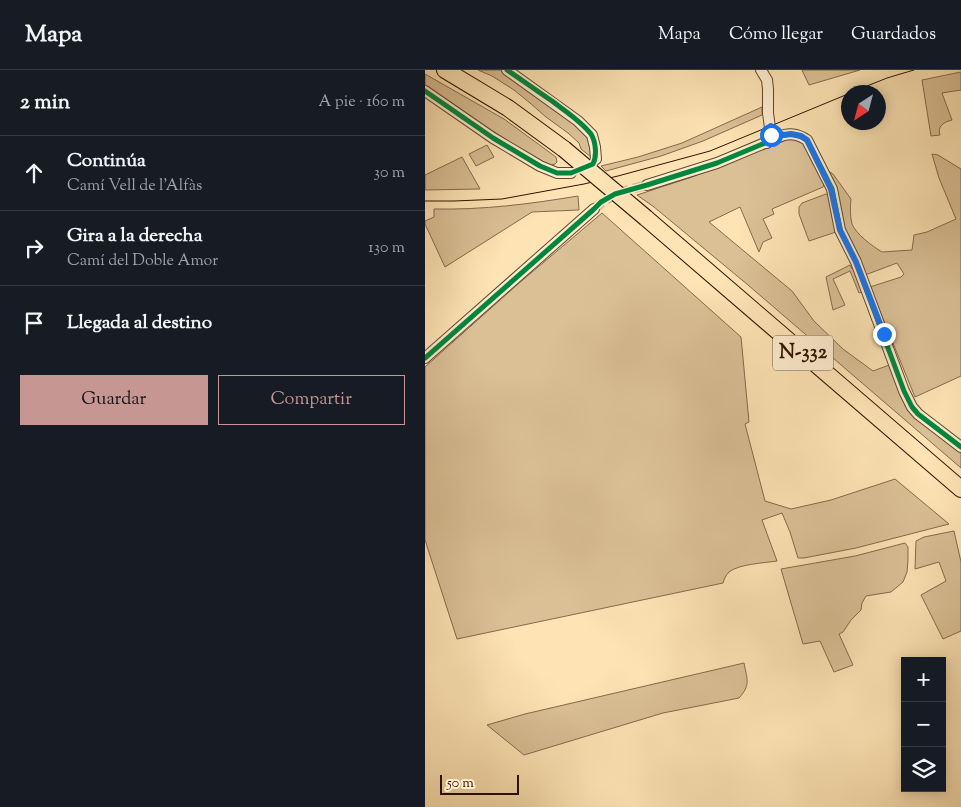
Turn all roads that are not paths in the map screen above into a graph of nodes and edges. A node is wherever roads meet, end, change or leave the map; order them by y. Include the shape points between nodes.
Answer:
1 (445, 70) edge
2 (507, 70) edge
3 (761, 70) edge
4 (425, 91) edge
5 (771, 126) junction
6 (784, 135) junction
7 (767, 143) junction
8 (596, 159) dead end
9 (571, 173) dead end
10 (647, 185) tunnel mouth
11 (594, 209) tunnel mouth
12 (425, 358) edge
13 (961, 447) edge
14 (961, 489) edge

1 - 14 highway, N-332, bridge via 509,108 564,149
2 - 8 street via 578,121 592,135
3 - 5 street via 767,80
4 - 9 street via 540,166 557,173
5 - 6 street
5 - 7 street
6 - 7 street
6 - 13 street via 801,136 807,140 831,189 840,230 856,262 912,407
7 - 10 street
11 - 12 street

